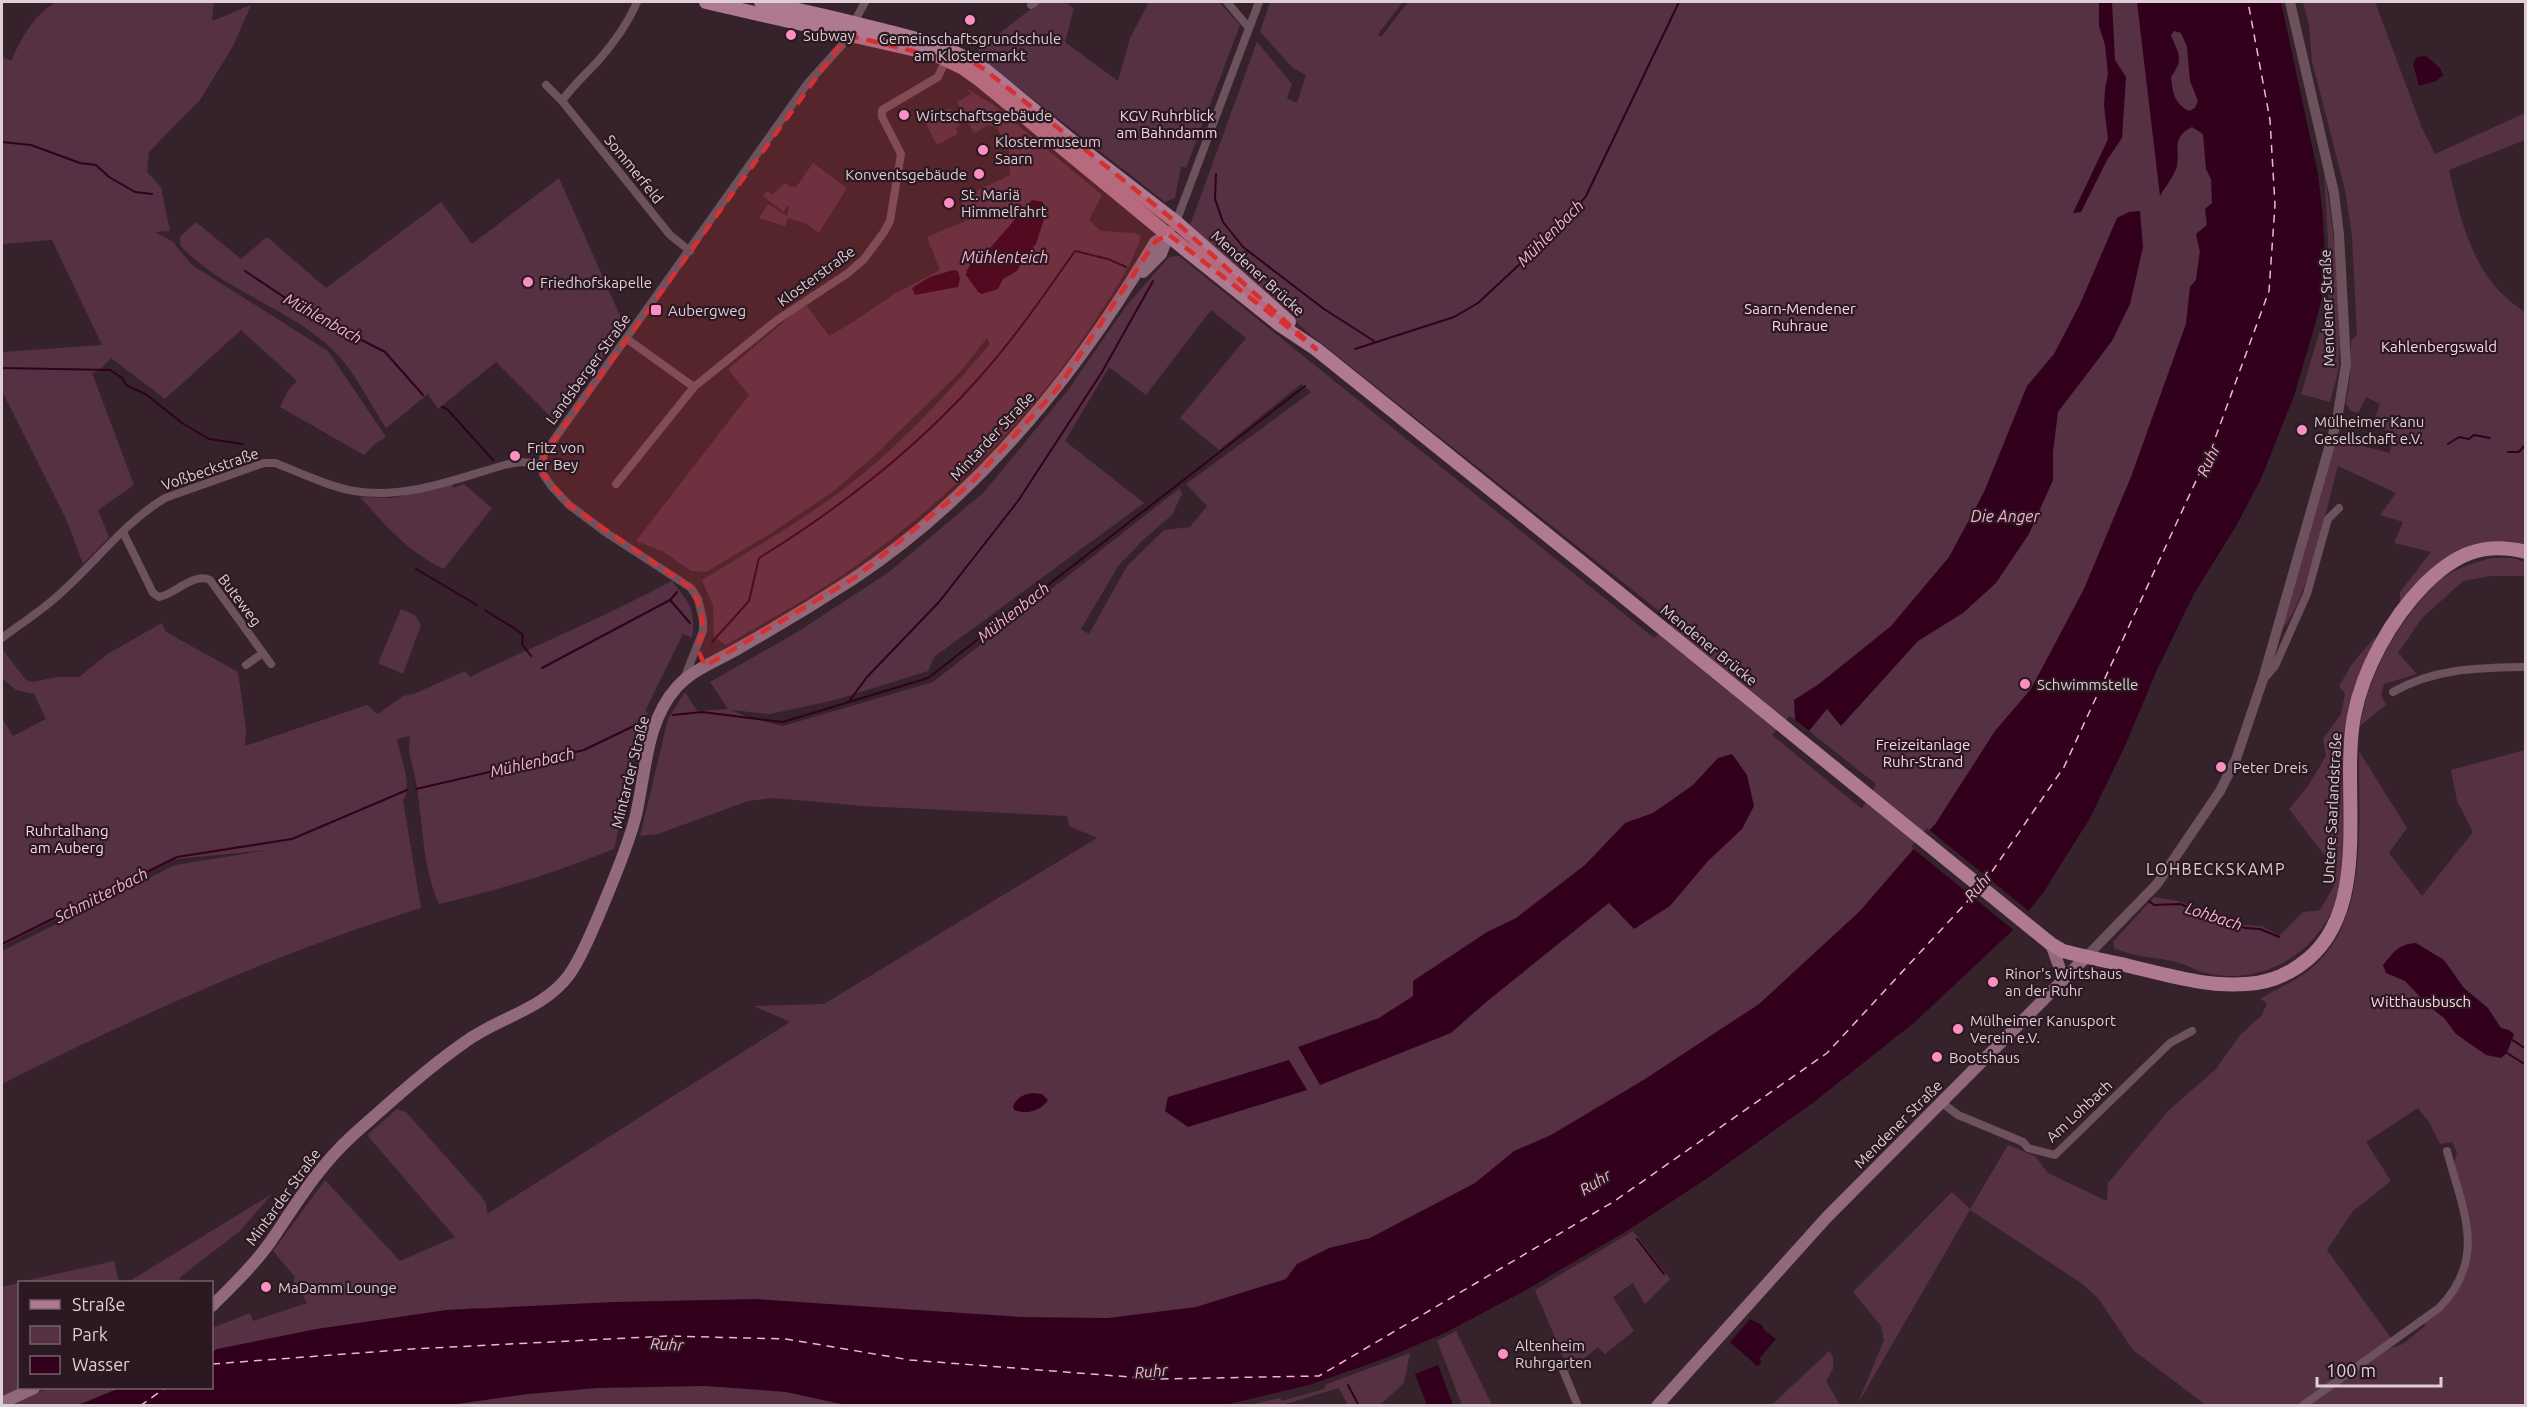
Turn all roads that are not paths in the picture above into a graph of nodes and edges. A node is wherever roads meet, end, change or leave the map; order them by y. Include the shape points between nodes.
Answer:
1 (637, 2) edge
2 (706, 2) edge
3 (761, 2) edge
4 (866, 2) edge
5 (1227, 2) edge
6 (1259, 2) edge
7 (2290, 2) edge
8 (1249, 28) junction
9 (851, 29) junction
10 (948, 54) junction
11 (546, 85) dead end
12 (562, 101) junction
13 (1176, 222) junction
14 (1168, 234) junction
15 (690, 250) junction
16 (627, 339) junction
17 (1316, 350) junction
18 (694, 387) junction
19 (542, 464) junction
20 (616, 484) dead end
21 (2339, 508) dead end
22 (123, 532) junction
23 (2526, 552) edge
24 (2, 638) edge
25 (697, 647) junction
26 (263, 653) junction
27 (271, 664) dead end
28 (246, 665) dead end
29 (705, 666) junction
30 (2526, 667) edge
31 (2263, 679) junction
32 (682, 681) junction
33 (2392, 692) dead end
34 (2049, 943) junction
35 (2086, 957) junction
36 (2062, 981) junction
37 (2192, 1031) dead end
38 (1941, 1102) junction
39 (2447, 1151) dead end
40 (213, 1305) edge
41 (1563, 1370) dead end
42 (32, 1389) edge
43 (2, 1402) edge
44 (1578, 1406) edge
45 (1657, 1406) edge
46 (2302, 1406) edge

1 - 12 street via 621,31
2 - 9 main road
3 - 9 main road
4 - 9 street, Landsberger Straße
5 - 8 street
6 - 8 street, Mintarder Straße
7 - 31 street, Mendener Straße via 2334,193 2346,364 2334,433
8 - 13 street, Mintarder Straße
9 - 10 main road via 922,39
9 - 15 street, Landsberger Straße via 807,84
10 - 13 main road, Mendener Brücke via 984,69
10 - 14 main road, Mendener Brücke
10 - 18 street, Klosterstraße via 938,77 882,110 901,154 890,220 875,246 848,273 777,320
11 - 12 street, Sommerfeld
12 - 15 street, Sommerfeld via 670,235
13 - 14 main road, Mintarder Straße
13 - 17 main road, Mendener Brücke
14 - 17 main road, Mendener Brücke
14 - 29 main road, Mintarder Straße via 1161,254 1129,287 1058,388 970,484 856,577
15 - 16 street, Landsberger Straße
16 - 18 street
16 - 19 street, Landsberger Straße via 544,454
17 - 34 main road, Mendener Brücke
18 - 20 street, Klosterstraße
19 - 22 street, Voßbeckstraße via 508,464 388,494 351,491 275,463 264,463 165,498
19 - 25 street via 543,474 569,505 691,588 703,620
21 - 31 street, Mendener Straße via 2328,519 2307,594 2275,666
22 - 24 street, Voßbeckstraße via 54,599
22 - 26 street, Buteweg via 153,592 159,597 198,578 210,580
23 - 35 main road, Untere Saarlandstraße via 2488,548 2448,563 2408,603 2385,637 2354,716 2347,879 2337,919 2313,955 2284,976 2247,984 2206,982
25 - 29 street
25 - 32 street
26 - 27 street, Buteweg
26 - 28 street
29 - 32 main road, Mintarder Straße
30 - 33 street via 2436,674
31 - 35 street, Mendener Straße via 2240,749 2220,791 2151,891
32 - 40 main road, Mintarder Straße via 657,719 627,845 582,953 568,976 522,1013 468,1040 346,1141 310,1181 257,1258
34 - 35 main road, Mendener Brücke
34 - 36 main road
35 - 36 main road, Mendener Straße
36 - 38 main road, Mendener Straße
37 - 38 street, Am Lohbach via 2170,1043 2055,1155 2028,1148 2023,1142 1958,1115
38 - 45 main road, Mendener Straße via 1784,1263
39 - 46 street via 2469,1242 2461,1281 2439,1308
41 - 44 street
42 - 43 main road

